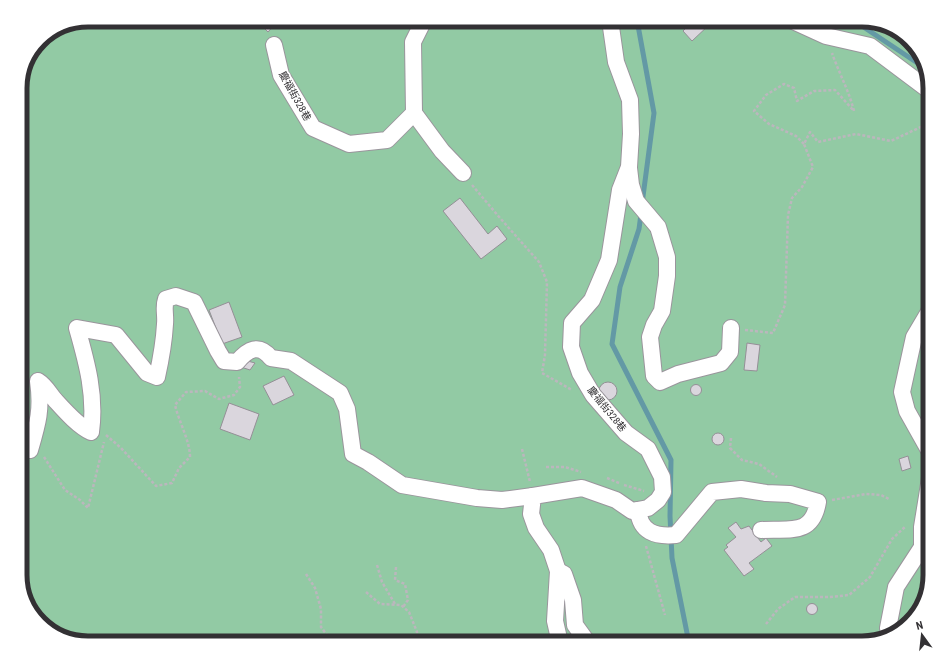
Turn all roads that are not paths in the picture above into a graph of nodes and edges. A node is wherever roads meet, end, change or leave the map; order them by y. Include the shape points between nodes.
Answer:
1 (420, 27) edge
2 (611, 27) edge
3 (806, 27) edge
4 (274, 45) dead end
5 (923, 86) edge
6 (414, 113) junction
7 (629, 167) junction
8 (463, 174) road end
9 (923, 322) edge
10 (731, 328) road end
11 (923, 440) edge
12 (27, 448) edge
13 (533, 496) junction
14 (639, 515) junction
15 (923, 524) edge
16 (761, 530) dead end
17 (558, 571) junction
18 (889, 630) edge
19 (558, 636) edge
20 (583, 636) edge

1 - 6 street via 413,42
2 - 7 street, 慶福街328巷 via 616,62 630,100
3 - 5 street via 826,36 870,46
4 - 6 street, 慶福街328巷 via 281,75 313,128 349,144 387,140
6 - 8 street
7 - 10 street via 636,201 658,226 667,258 662,311 650,337 654,376 660,382 685,372 721,363 730,352
7 - 14 street, 慶福街328巷 via 620,190 609,260 592,300 572,323 571,347 580,373 593,395 626,433 648,449 658,467 663,492 658,500
9 - 11 street via 914,337 902,392 907,411
12 - 13 street via 30,450 40,418 38,381 84,429 91,432 94,415 92,390 77,328 116,335 147,373 157,377 165,322 164,304 166,299 176,296 194,302 224,360 237,362 244,354 257,349 265,351 272,358 291,361 309,371 340,393 348,409 354,454 402,485 478,498 502,500
13 - 14 street via 582,488 616,500
13 - 17 street via 531,514 536,528 551,550
14 - 16 street via 648,532 669,536 712,492 741,489 790,494 818,502 816,515 805,526
15 - 18 street via 922,547 896,587
17 - 19 street via 555,621
17 - 20 street via 564,574 573,600 575,625

